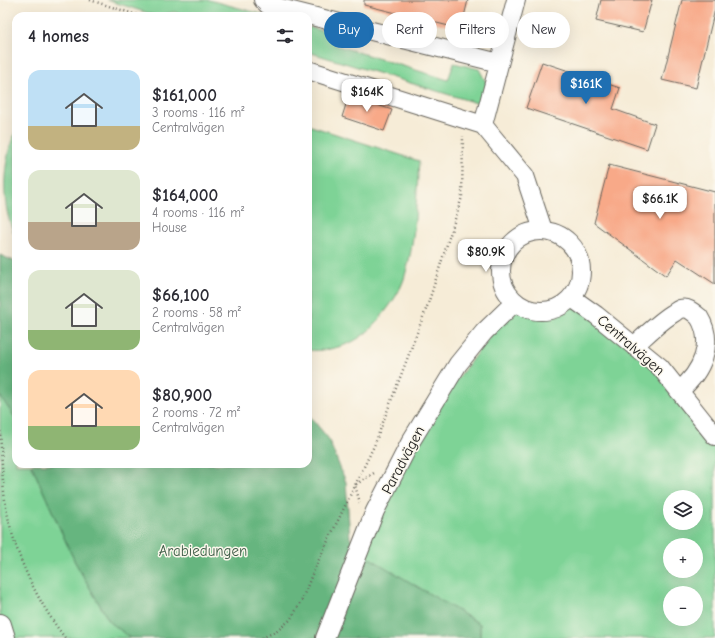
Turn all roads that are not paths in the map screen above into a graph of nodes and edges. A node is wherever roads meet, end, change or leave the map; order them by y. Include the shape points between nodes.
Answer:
1 (516, 0) edge
2 (262, 2) edge
3 (301, 12) edge
4 (312, 15) edge
5 (499, 63) junction
6 (312, 71) edge
7 (483, 125) junction
8 (543, 230) junction
9 (572, 298) junction
10 (515, 302) junction
11 (634, 346) junction
12 (679, 391) junction
13 (715, 436) edge
14 (0, 625) edge
15 (4, 638) edge
16 (325, 638) edge

1 - 5 street
2 - 3 street
4 - 5 street
5 - 7 street
6 - 7 street
7 - 8 street via 525,176
8 - 9 street via 561,235 574,245 581,260 582,276
8 - 10 street via 527,232 512,242 502,258 500,274 505,290
9 - 10 street via 561,307 547,311 528,310
9 - 11 street, Centralvägen
10 - 16 street, Paradvägen via 484,332 458,364 411,441 375,511
11 - 12 street, Centralvägen via 660,367
11 - 12 street via 680,309 690,310 703,320 713,335 714,350 704,368
12 - 13 street, Centralvägen
14 - 15 main road

